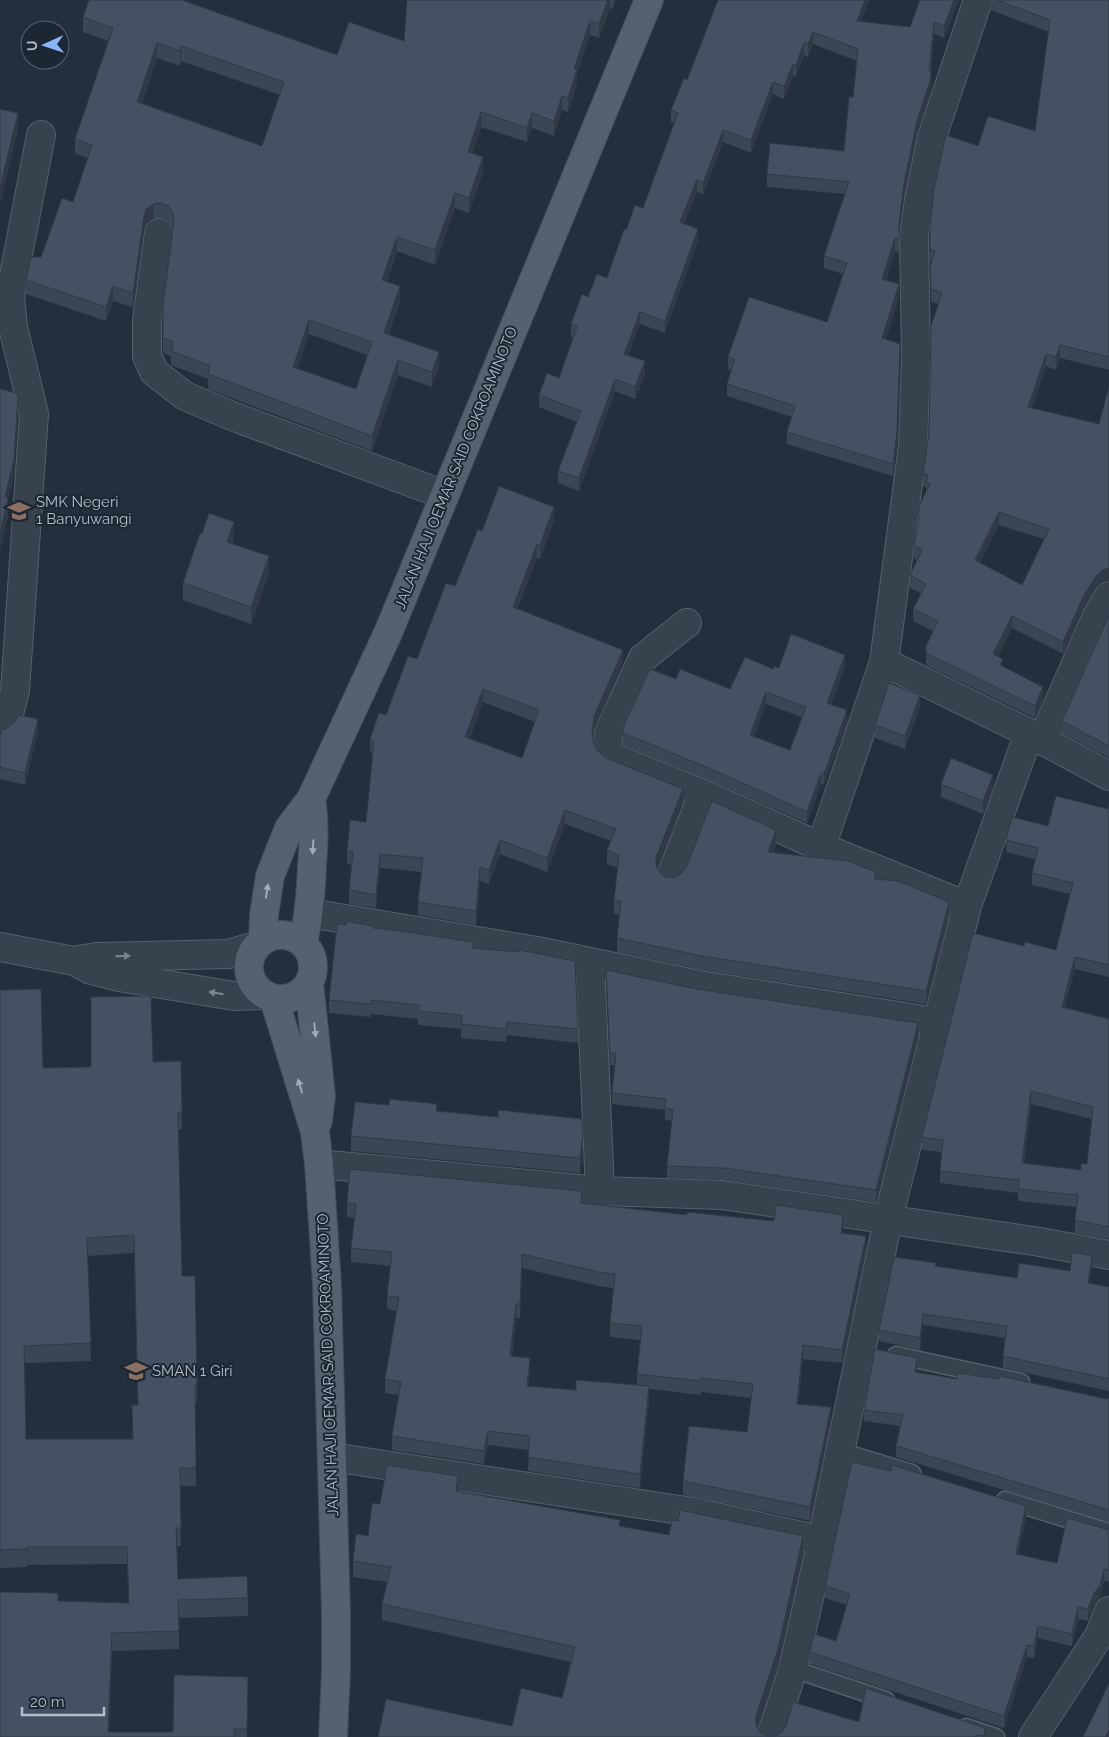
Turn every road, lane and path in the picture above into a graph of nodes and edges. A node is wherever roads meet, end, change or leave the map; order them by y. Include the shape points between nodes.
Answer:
1 (649, 0) edge
2 (978, 0) edge
3 (41, 135) dead end
4 (158, 233) dead end
5 (445, 496) junction
6 (1109, 596) edge
7 (687, 623) dead end
8 (884, 662) junction
9 (0, 727) edge
10 (1036, 737) junction
11 (1109, 776) edge
12 (703, 794) junction
13 (311, 798) junction
14 (821, 847) junction
15 (670, 876) edge
16 (966, 906) junction
17 (309, 913) junction
18 (260, 943) junction
19 (303, 943) junction
20 (0, 947) edge
21 (74, 961) junction
22 (590, 962) junction
23 (309, 982) junction
24 (270, 997) junction
25 (937, 1022) junction
26 (315, 1132) junction
27 (319, 1164) junction
28 (600, 1191) junction
29 (888, 1219) junction
30 (1109, 1255) edge
31 (862, 1348) junction
32 (1033, 1385) edge
33 (840, 1451) junction
34 (332, 1456) junction
35 (924, 1476) edge
36 (988, 1495) edge
37 (1109, 1532) edge
38 (822, 1540) junction
39 (1109, 1611) edge
40 (793, 1669) junction
41 (904, 1706) edge
42 (950, 1722) edge
43 (333, 1737) edge
44 (771, 1737) edge
45 (996, 1737) edge
46 (1033, 1737) edge

1 - 5 main road, JALAN HAJI OEMAR SAID COKROAMINOTO
2 - 8 street via 932,137 919,199 914,237 916,355 912,446
3 - 9 street via 10,296 13,327 34,414 15,691 9,714
4 - 5 street via 147,320 147,356 154,372 184,396
5 - 13 main road, JALAN HAJI OEMAR SAID COKROAMINOTO via 388,632
6 - 10 street
7 - 12 street via 642,658 609,732 607,748 612,757
8 - 10 street
8 - 14 street
10 - 11 street
10 - 16 street
12 - 14 street
12 - 15 street
13 -> 17 main road via 314,825
18 -> 13 main road, JALAN HAJI OEMAR SAID COKROAMINOTO via 270,876 289,828
14 - 16 street
16 - 25 street
17 - 19 main road
17 - 22 street
18 - 19 main road via 280,934 292,936
21 -> 18 street via 97,957 228,954
18 - 24 main road via 252,954 249,972 258,989
19 - 23 main road via 313,961
20 - 21 street
24 -> 21 street via 234,996 120,977 91,970
22 - 25 street via 699,985
22 - 28 street
23 - 24 main road via 295,996 285,999
23 -> 26 main road via 321,1096
26 -> 24 main road, JALAN HAJI OEMAR SAID COKROAMINOTO
25 - 29 street
26 - 27 main road, JALAN HAJI OEMAR SAID COKROAMINOTO
27 - 28 street
27 - 34 main road, JALAN HAJI OEMAR SAID COKROAMINOTO via 327,1285
28 - 29 street via 722,1195
29 - 30 street
29 - 31 street
31 - 32 lane
31 - 33 street
33 - 35 lane
33 - 38 street
34 - 38 street via 693,1512
34 - 43 main road, JALAN HAJI OEMAR SAID COKROAMINOTO via 336,1614
36 - 37 lane
38 - 40 street
39 - 46 street via 1098,1636
40 - 41 lane
40 - 44 street
42 - 45 lane

